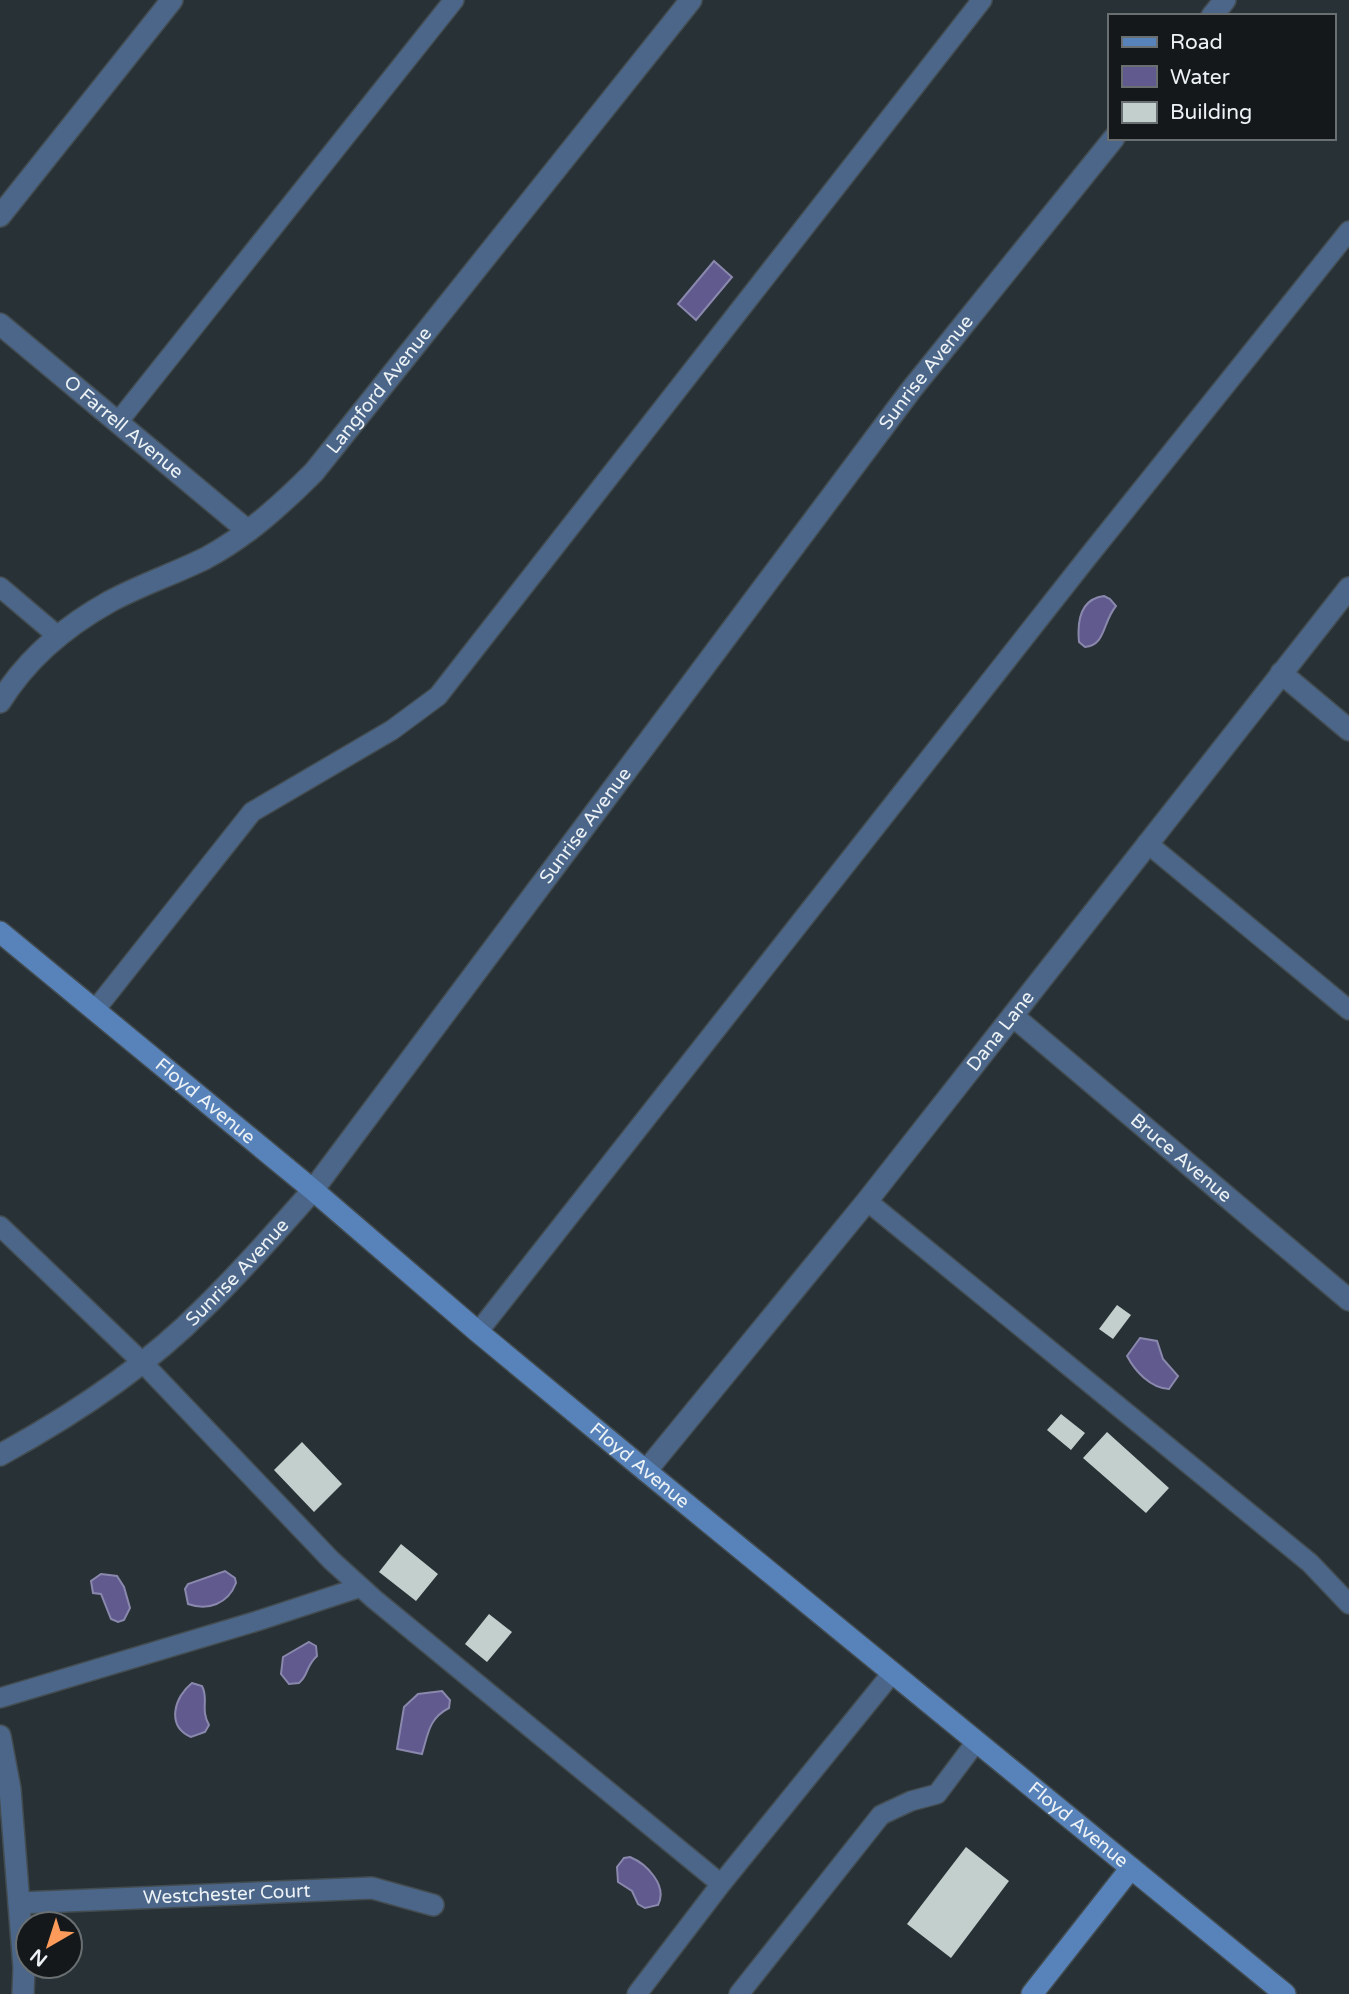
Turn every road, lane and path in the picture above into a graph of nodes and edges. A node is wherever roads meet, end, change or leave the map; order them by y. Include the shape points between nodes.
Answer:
1 (172, 0) edge
2 (454, 0) edge
3 (691, 0) edge
4 (982, 0) edge
5 (1225, 0) edge
6 (1214, 14) edge
7 (1112, 140) edge
8 (0, 216) edge
9 (1349, 231) edge
10 (0, 324) edge
11 (118, 422) junction
12 (248, 531) junction
13 (0, 587) edge
14 (1349, 588) edge
15 (59, 637) junction
16 (1281, 673) junction
17 (0, 702) edge
18 (1349, 730) edge
19 (1147, 843) junction
20 (0, 932) edge
21 (94, 1010) junction
22 (1349, 1010) edge
23 (1013, 1016) junction
24 (313, 1190) junction
25 (867, 1200) junction
26 (0, 1226) edge
27 (1349, 1300) edge
28 (478, 1332) junction
29 (143, 1363) junction
30 (0, 1455) edge
31 (646, 1471) junction
32 (361, 1587) junction
33 (1349, 1604) edge
34 (892, 1672) junction
35 (0, 1698) edge
36 (0, 1735) edge
37 (976, 1742) junction
38 (1131, 1867) junction
39 (721, 1884) junction
40 (19, 1903) junction
41 (433, 1905) dead end
42 (23, 1994) edge
43 (637, 1994) edge
44 (739, 1994) edge
45 (1032, 1994) edge
46 (1285, 1994) edge

1 - 8 street
2 - 11 lane
3 - 12 street, Langford Avenue via 314,472
4 - 21 lane via 438,695 392,730 252,812
5 - 6 street
7 - 24 street, Sunrise Avenue via 911,390
9 - 28 lane
10 - 11 street, O Farrell Avenue
11 - 12 street, O Farrell Avenue
12 - 15 street, Langford Avenue via 206,558 108,603
13 - 15 lane
14 - 16 street, Dana Lane
15 - 17 street, Langford Avenue via 15,677
16 - 18 street
16 - 19 street, Dana Lane
19 - 22 lane
19 - 23 street, Dana Lane
20 - 21 street, Floyd Avenue
21 - 24 street, Floyd Avenue
23 - 25 street, Dana Lane
23 - 27 street, Bruce Avenue
24 - 28 street, Floyd Avenue
24 - 29 street, Sunrise Avenue via 203,1310
25 - 31 street, Dana Lane
25 - 33 lane via 1311,1563
26 - 29 lane
28 - 31 street, Floyd Avenue
29 - 30 street, Sunrise Avenue via 64,1419
29 - 32 lane
31 - 34 street, Floyd Avenue
32 - 35 lane
32 - 39 lane
34 - 37 street, Floyd Avenue
34 - 39 lane
36 - 40 street via 10,1789
37 - 38 street, Floyd Avenue
37 - 44 lane via 937,1794 880,1815
38 - 45 street
38 - 46 street, Floyd Avenue
39 - 43 lane
40 - 41 street, Westchester Court via 372,1888
40 - 42 street

